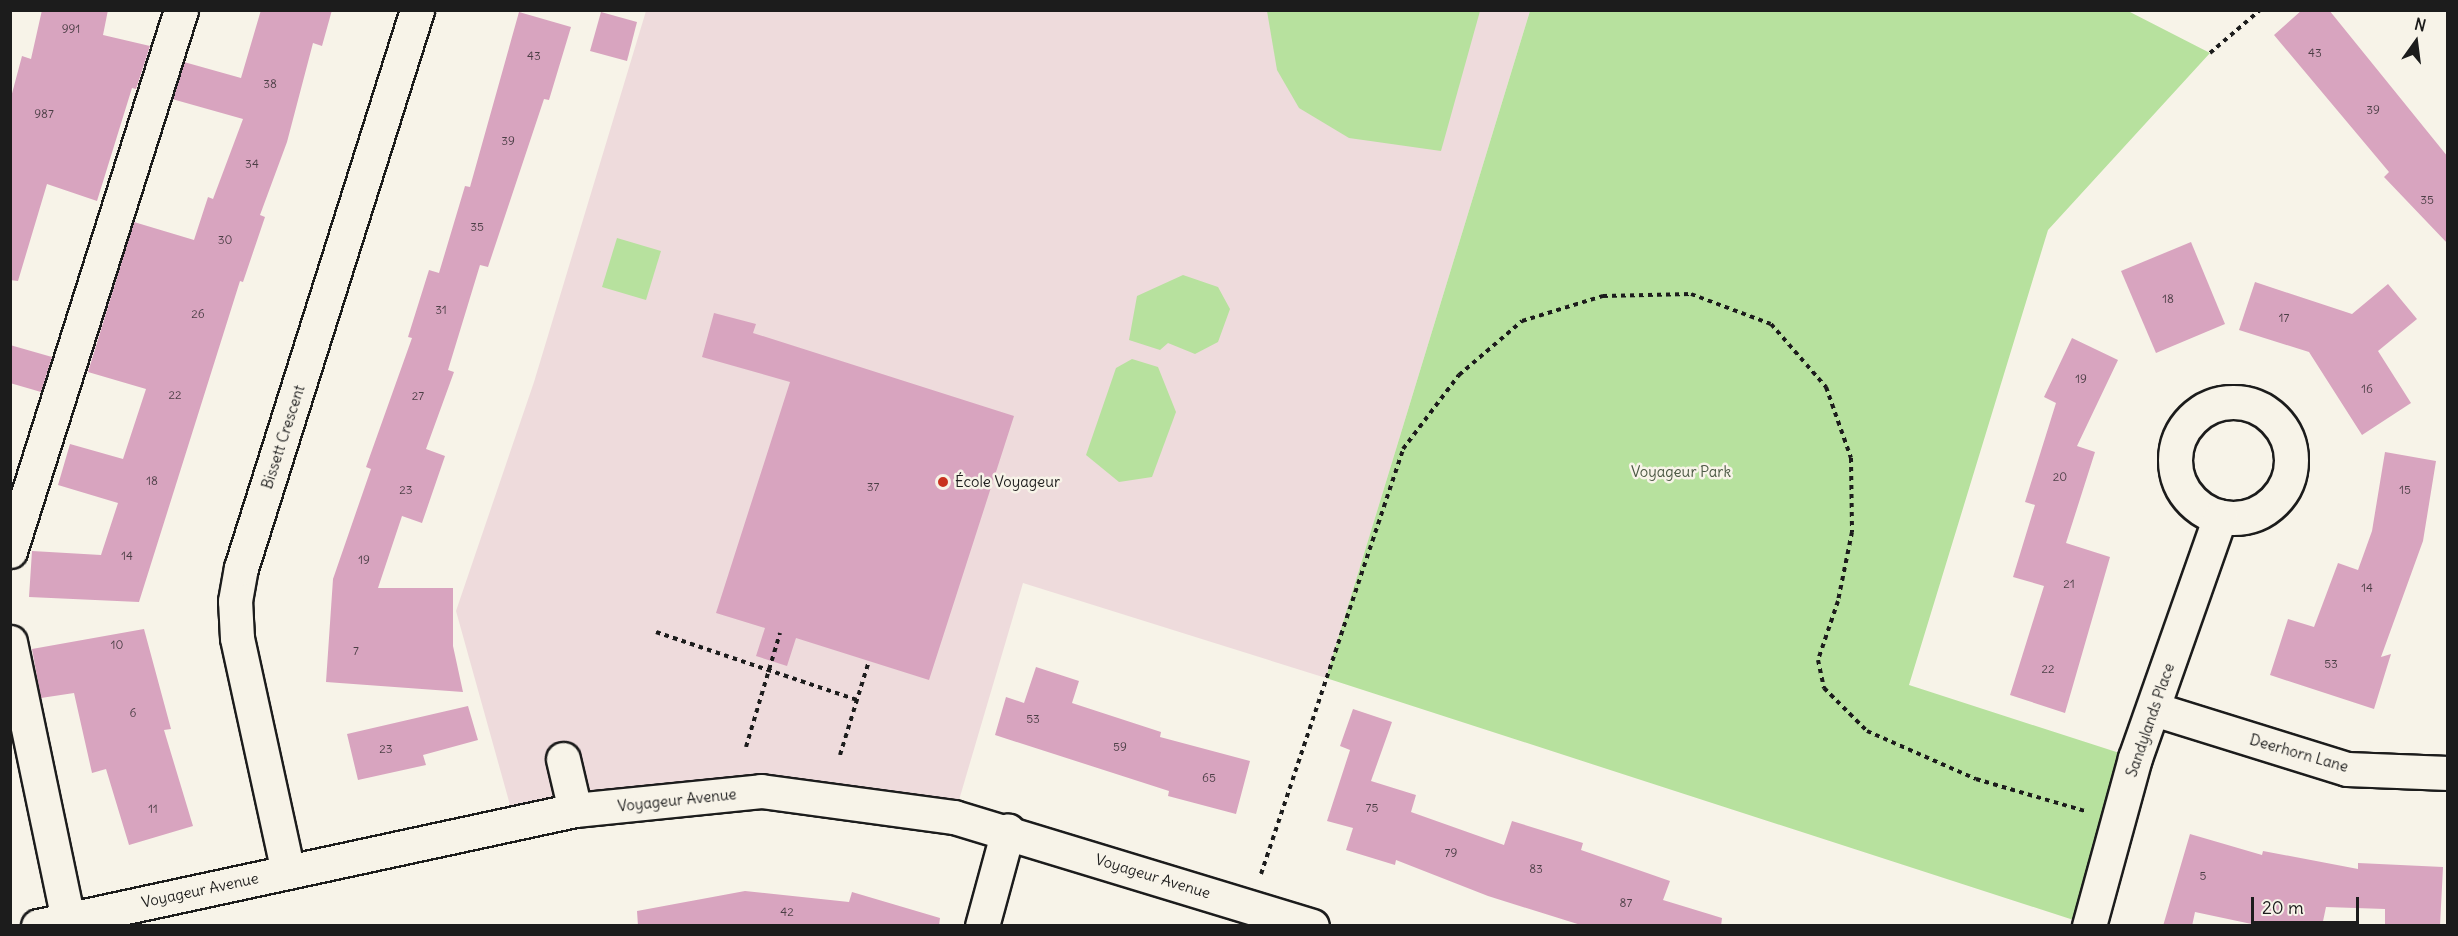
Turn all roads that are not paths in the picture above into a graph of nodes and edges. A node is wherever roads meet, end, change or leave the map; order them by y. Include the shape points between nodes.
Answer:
1 (181, 10) edge
2 (417, 10) edge
3 (2220, 517) dead end
4 (10, 551) edge
5 (10, 642) edge
6 (2154, 709) junction
7 (563, 759) dead end
8 (2448, 773) edge
9 (575, 810) junction
10 (1008, 830) junction
11 (288, 872) junction
12 (53, 922) edge
13 (981, 926) edge
14 (1312, 926) edge
15 (2089, 926) edge

1 - 4 street
2 - 11 street, Bissett Crescent via 241,568 236,601 237,638
3 - 6 street, Sandylands Place
5 - 12 street
6 - 8 street, Deerhorn Lane via 2347,769
6 - 15 street, Sandylands Place
7 - 9 street
9 - 10 street, Voyageur Avenue via 761,791 954,817
9 - 11 street, Voyageur Avenue
10 - 13 street
10 - 14 street, Voyageur Avenue
11 - 12 street, Voyageur Avenue

